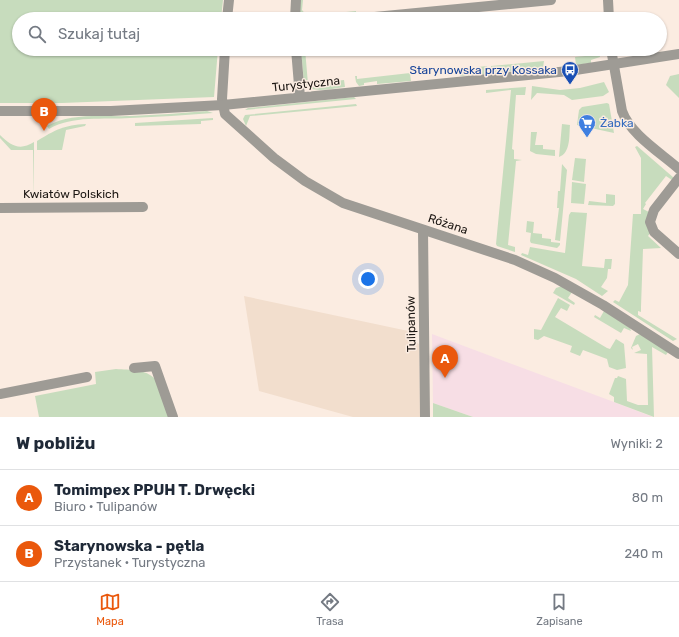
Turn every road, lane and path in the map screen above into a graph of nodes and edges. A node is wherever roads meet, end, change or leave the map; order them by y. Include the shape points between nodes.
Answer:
1 (229, 0) edge
2 (296, 0) edge
3 (551, 0) edge
4 (608, 0) edge
5 (513, 2) edge
6 (228, 12) edge
7 (295, 12) edge
8 (419, 12) edge
9 (609, 12) edge
10 (679, 54) edge
11 (225, 56) edge
12 (297, 56) edge
13 (613, 56) edge
14 (666, 56) edge
15 (667, 56) edge
16 (614, 64) junction
17 (300, 97) junction
18 (223, 105) junction
19 (0, 111) edge
20 (679, 168) edge
21 (679, 178) edge
22 (143, 207) dead end
23 (0, 208) edge
24 (423, 230) junction
25 (679, 254) edge
26 (679, 354) edge
27 (134, 368) dead end
28 (87, 377) dead end
29 (0, 394) edge
30 (173, 417) edge
31 (425, 417) edge

1 - 6 street
2 - 7 street
3 - 5 street
4 - 9 street
5 - 8 street
10 - 15 street, Turystyczna
11 - 18 street
12 - 17 street
13 - 16 street
14 - 16 street, Turystyczna
16 - 17 street, Turystyczna via 569,71
16 - 20 street via 622,111 626,120 639,135
17 - 18 street, Turystyczna
18 - 19 street, Turystyczna via 111,111
18 - 24 street, Różana via 228,118 274,158 314,187 343,203
21 - 25 street via 654,210 650,222 654,232
22 - 23 street, Kwiatów Polskich
24 - 26 street, Różana via 515,260 555,278 603,305
24 - 31 street, Tulipanów
27 - 30 street via 155,366
28 - 29 street

